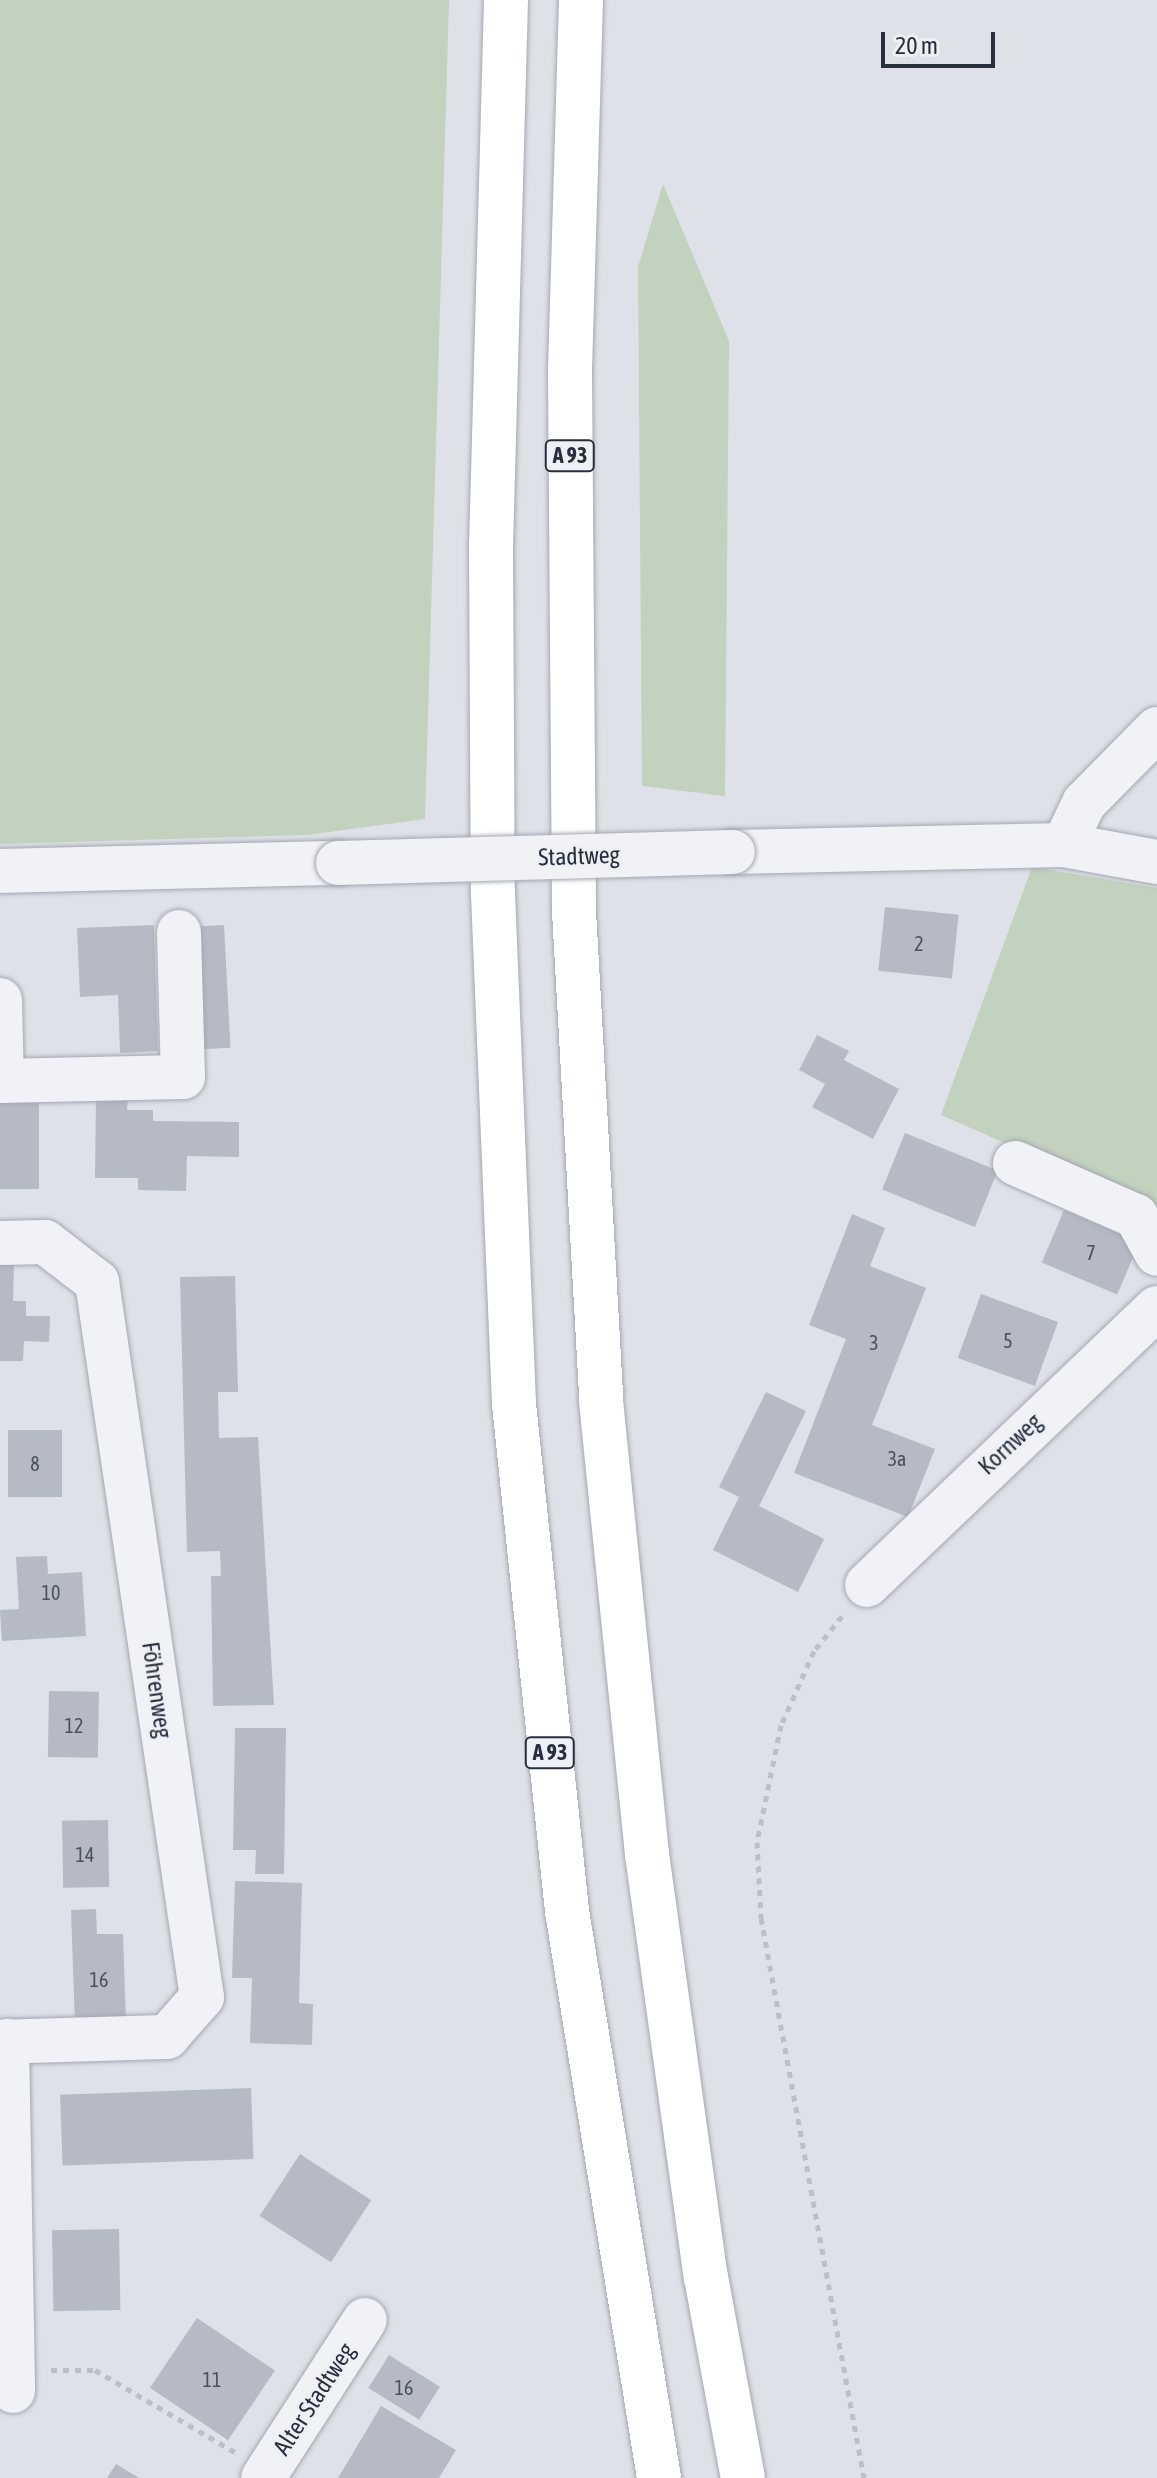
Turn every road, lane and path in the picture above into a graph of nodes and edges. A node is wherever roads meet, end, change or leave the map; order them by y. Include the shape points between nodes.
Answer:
1 (506, 0) edge
2 (581, 0) edge
3 (1157, 729) edge
4 (1064, 845) junction
5 (1157, 862) edge
6 (0, 871) edge
7 (179, 932) dead end
8 (0, 1000) edge
9 (1015, 1163) dead end
10 (0, 1243) edge
11 (1157, 1254) edge
12 (1157, 1308) edge
13 (867, 1585) joint
14 (3, 2042) edge
15 (365, 2320) dead end
16 (12, 2381) joint
17 (249, 2465) edge
18 (659, 2478) edge
19 (743, 2478) edge
20 (864, 2478) edge

1 - 18 highway, A 93 via 491,546 493,894 514,1404 567,1911
2 - 19 highway, A 93 via 570,373 574,911 601,1401 647,1854 706,2277
3 - 4 street via 1084,803
4 - 5 street, Stadtweg
4 - 6 street, Stadtweg, bridge
7 - 8 street via 183,1077 2,1081
9 - 11 street via 1136,1216
10 - 14 street, Föhrenweg via 45,1242 97,1282 202,1997 167,2037
12 - 13 street, Kornweg
13 - 20 path via 814,1651 781,1725 757,1842 766,1950
14 - 16 street, Föhrenweg
15 - 17 street, Alter Stadtweg
16 - 17 path via 95,2370

